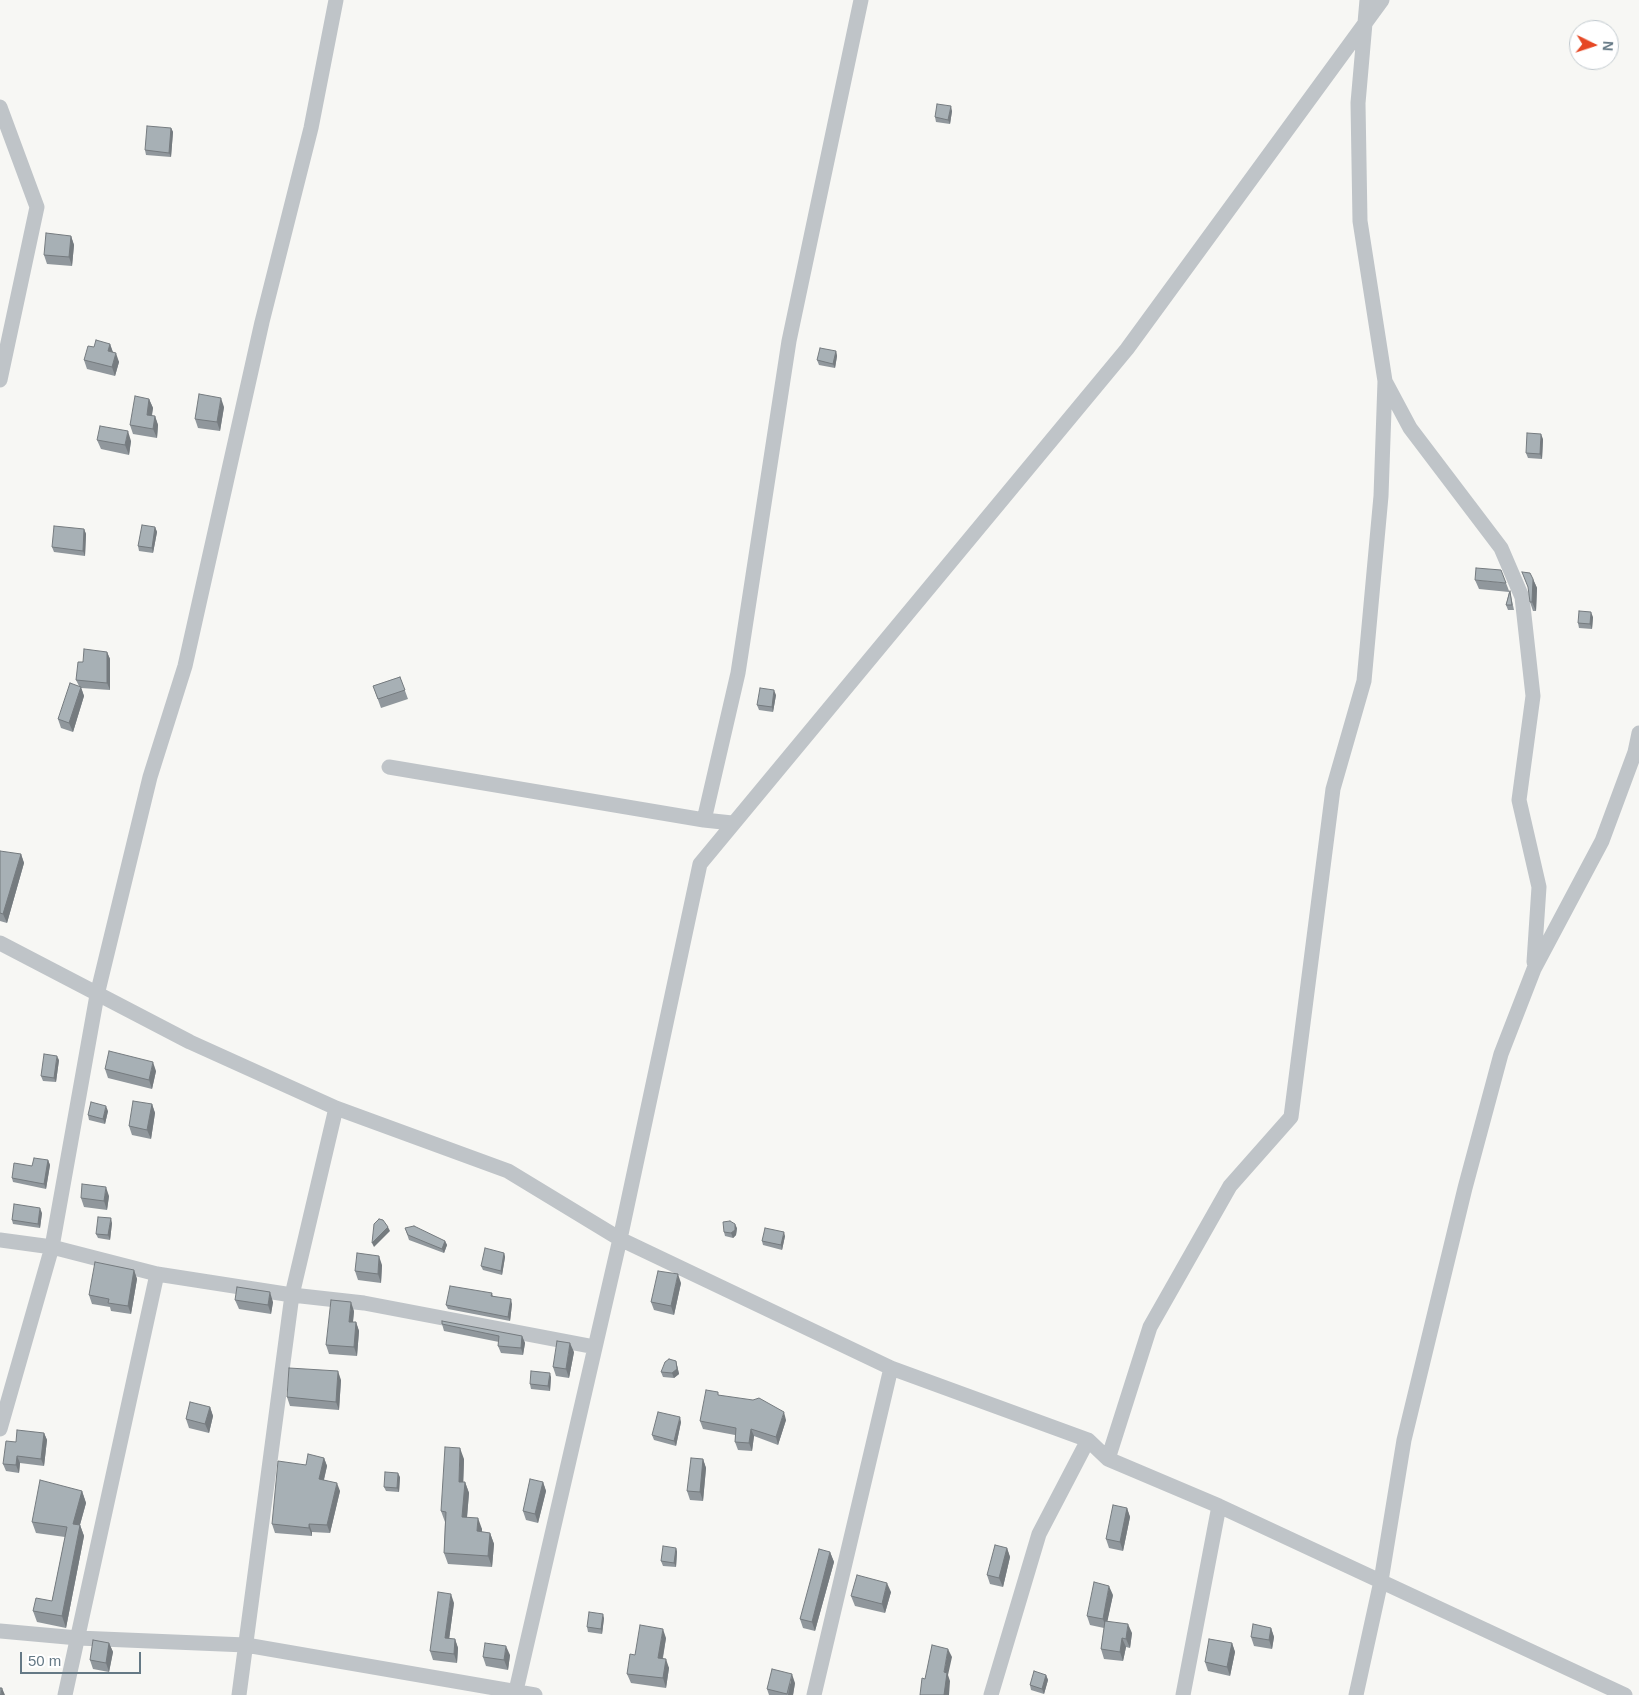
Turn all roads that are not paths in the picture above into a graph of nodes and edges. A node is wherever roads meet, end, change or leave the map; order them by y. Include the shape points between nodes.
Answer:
1 (336, 0) edge
2 (861, 0) edge
3 (1367, 0) edge
4 (1382, 0) edge
5 (1367, 18) junction
6 (0, 106) edge
7 (0, 380) edge
8 (1385, 382) junction
9 (1639, 733) edge
10 (390, 767) dead end
11 (704, 820) junction
12 (732, 823) junction
13 (0, 943) edge
14 (1534, 969) junction
15 (97, 995) junction
16 (336, 1108) junction
17 (620, 1239) junction
18 (0, 1240) edge
19 (52, 1247) junction
20 (158, 1274) junction
21 (292, 1295) junction
22 (595, 1347) junction
23 (891, 1368) junction
24 (0, 1429) edge
25 (1088, 1440) junction
26 (1108, 1459) junction
27 (1220, 1506) junction
28 (1381, 1581) junction
29 (0, 1632) edge
30 (78, 1638) junction
31 (246, 1645) junction
32 (515, 1694) edge
33 (65, 1695) edge
34 (239, 1695) edge
35 (535, 1695) edge
36 (814, 1695) edge
37 (991, 1695) edge
38 (1183, 1695) edge
39 (1356, 1695) edge
40 (1625, 1695) edge

1 - 15 street via 311,128 262,322 186,666 150,776
2 - 11 street via 789,341 738,673
3 - 5 street
4 - 5 street
5 - 8 street via 1358,103 1360,221
5 - 12 street via 1127,349
6 - 7 street via 37,207
8 - 14 street via 1410,428 1501,548 1522,597 1533,696 1519,800 1539,887
8 - 26 street via 1381,496 1364,681 1333,790 1292,1117 1230,1186 1150,1327
9 - 14 street via 1602,841
10 - 11 street
11 - 12 street
12 - 17 street via 700,864
13 - 15 street
14 - 28 street via 1501,1054 1465,1188 1404,1440
15 - 16 street via 190,1042
15 - 19 street
16 - 17 street via 508,1171
16 - 21 street
17 - 22 street
17 - 23 street
18 - 19 street
19 - 20 street
19 - 24 street
20 - 21 street
20 - 30 street
21 - 22 street via 364,1303
21 - 31 street
22 - 32 street
23 - 25 street
23 - 36 street
25 - 26 street
25 - 37 street via 1039,1534
26 - 27 street
27 - 28 street
27 - 38 street
28 - 39 street
28 - 40 street
29 - 30 street
30 - 31 street
30 - 33 street
31 - 32 street
31 - 34 street
32 - 35 street

